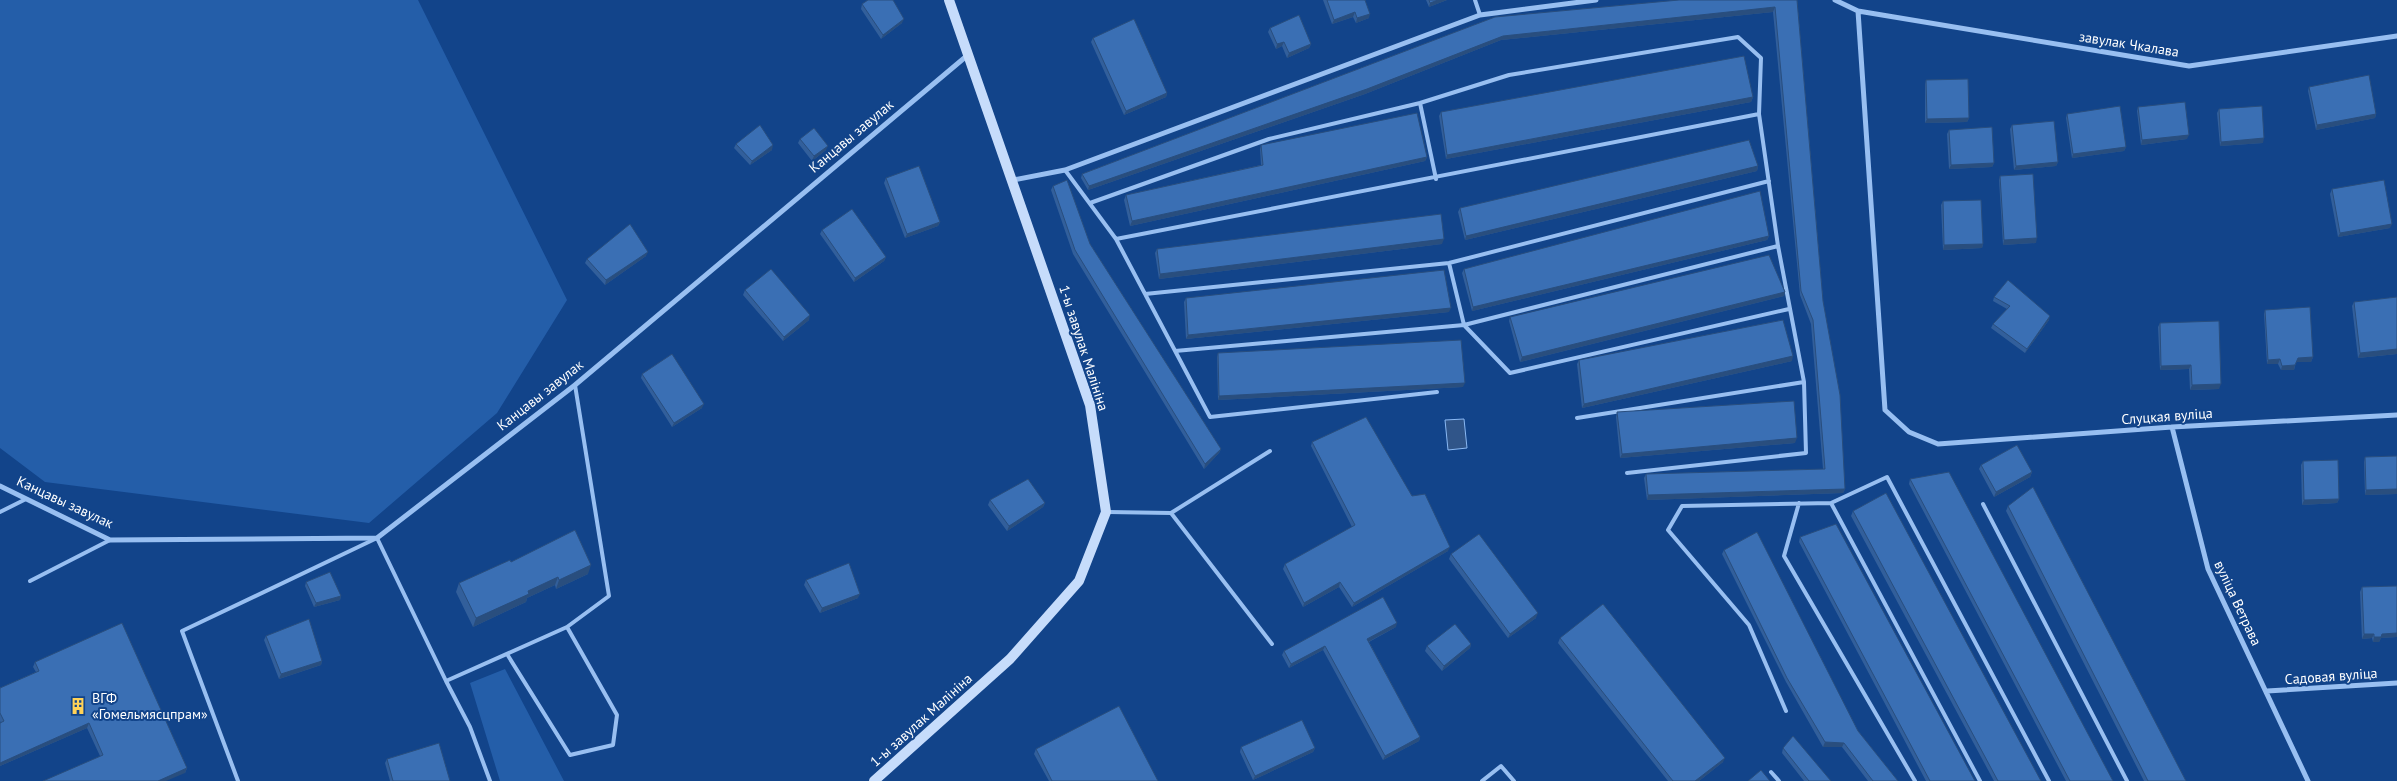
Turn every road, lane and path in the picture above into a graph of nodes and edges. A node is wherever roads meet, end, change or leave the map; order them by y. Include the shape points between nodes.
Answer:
1 (949, 0) edge
2 (1475, 0) edge
3 (1596, 0) edge
4 (1835, 0) edge
5 (1858, 11) junction
6 (1480, 15) junction
7 (2397, 36) edge
8 (969, 54) junction
9 (1420, 102) junction
10 (1759, 114) junction
11 (1065, 170) junction
12 (1436, 178) junction
13 (1013, 180) junction
14 (1769, 181) junction
15 (1090, 203) junction
16 (1116, 239) junction
17 (1778, 246) junction
18 (1449, 263) junction
19 (1145, 294) junction
20 (1789, 309) junction
21 (1464, 325) junction
22 (1174, 351) junction
23 (1804, 382) junction
24 (575, 385) junction
25 (1437, 392) dead end
26 (2397, 415) edge
27 (1577, 418) dead end
28 (2172, 427) junction
29 (1270, 451) dead end
30 (1627, 473) dead end
31 (0, 486) edge
32 (26, 499) junction
33 (1798, 503) junction
34 (1831, 503) junction
35 (1983, 504) dead end
36 (0, 512) edge
37 (1106, 512) junction
38 (1171, 513) junction
39 (377, 538) junction
40 (110, 540) junction
41 (30, 581) dead end
42 (566, 627) junction
43 (1272, 644) dead end
44 (508, 654) junction
45 (446, 681) junction
46 (2397, 683) edge
47 (2267, 691) junction
48 (1786, 711) dead end
49 (1771, 772) dead end
50 (238, 781) edge
51 (490, 781) edge
52 (874, 781) edge
53 (1482, 781) edge
54 (1514, 781) edge
55 (1779, 781) edge
56 (1915, 781) edge
57 (1980, 781) edge
58 (2049, 781) edge
59 (2127, 781) edge
60 (2307, 781) edge

1 - 8 street
2 - 6 lane
3 - 6 street
4 - 5 street, завулак Чкалава
5 - 7 street, завулак Чкалава via 2189,66
5 - 28 street, Слуцкая вуліца via 1885,410 1909,432 1938,444
6 - 11 street
8 - 13 street, 1-ы завулак Малініна
8 - 24 street, Канцавы завулак
9 - 10 lane via 1509,75 1738,37 1761,58
9 - 12 lane
9 - 15 lane via 1269,139
10 - 12 lane
10 - 14 lane
11 - 13 street
11 - 15 lane
12 - 16 lane
13 - 37 street, 1-ы завулак Малініна via 1090,405
14 - 17 lane
14 - 18 lane
15 - 16 lane
16 - 19 lane
17 - 20 lane
17 - 21 lane
18 - 19 lane
18 - 21 lane
19 - 22 lane
20 - 21 lane via 1510,374
20 - 23 lane
21 - 22 lane
22 - 25 lane via 1210,417
23 - 27 lane
23 - 30 lane via 1806,453
24 - 39 street, Канцавы завулак
24 - 42 lane via 609,596
26 - 28 street, Слуцкая вуліца
28 - 47 street, вуліца Ветрава via 2208,569
29 - 38 lane
31 - 32 street, Канцавы завулак
32 - 36 lane
32 - 40 street, Канцавы завулак
33 - 34 lane
33 - 48 lane via 1682,506 1668,530 1749,625
33 - 56 lane via 1784,556
34 - 57 lane
34 - 58 lane via 1887,477
35 - 59 lane
37 - 38 lane
37 - 52 street, 1-ы завулак Малініна via 1079,581 1010,659
38 - 43 lane
39 - 40 street, Канцавы завулак
39 - 45 lane
39 - 50 lane via 182,632
40 - 41 lane
42 - 44 lane
42 - 44 lane via 617,715 613,745 570,755
44 - 45 lane
45 - 51 lane via 470,727
46 - 47 street, Садовая вуліца
47 - 60 street, вуліца Ветрава
49 - 55 lane
53 - 54 lane via 1501,766

